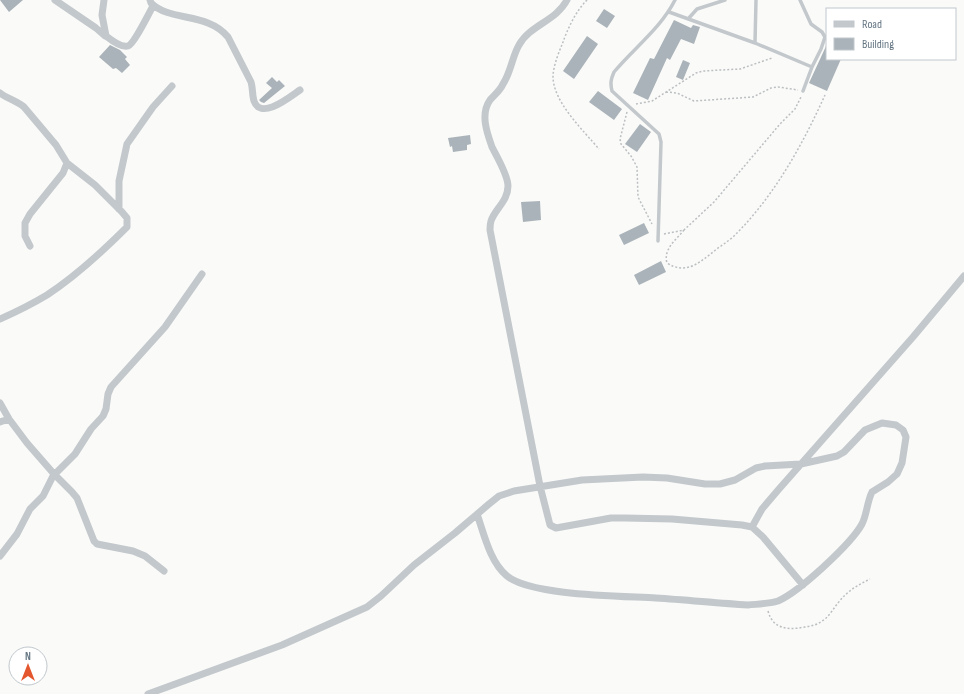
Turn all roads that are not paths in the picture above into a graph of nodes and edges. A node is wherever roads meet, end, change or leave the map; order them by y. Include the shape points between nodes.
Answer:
1 (55, 0) edge
2 (104, 0) edge
3 (567, 0) edge
4 (675, 0) edge
5 (724, 0) edge
6 (756, 0) edge
7 (800, 0) edge
8 (152, 3) edge
9 (669, 12) junction
10 (688, 19) junction
11 (106, 36) junction
12 (755, 43) junction
13 (812, 67) junction
14 (172, 86) dead end
15 (300, 90) dead end
16 (803, 91) road end
17 (0, 93) edge
18 (67, 163) junction
19 (119, 209) junction
20 (658, 241) dead end
21 (30, 246) dead end
22 (202, 274) dead end
23 (964, 276) edge
24 (0, 319) edge
25 (0, 403) edge
26 (8, 419) junction
27 (0, 422) edge
28 (801, 464) junction
29 (54, 474) junction
30 (540, 486) junction
31 (477, 514) junction
32 (752, 527) junction
33 (0, 556) edge
34 (164, 570) dead end
35 (803, 585) junction
36 (148, 694) edge

1 - 11 street
2 - 11 street via 102,15
3 - 30 street via 556,14 522,39 503,85 489,101 484,122 508,186 504,201 491,221 490,230
4 - 9 lane
5 - 10 lane via 697,9
6 - 12 lane
7 - 13 lane via 811,24 825,37
8 - 11 street via 132,44 124,46
8 - 15 street via 169,13 209,23 223,31 251,82 256,104 262,108 274,107
9 - 10 lane
9 - 20 lane via 622,62 614,72 610,84 612,91 659,134
10 - 12 lane
12 - 13 lane
13 - 16 lane
14 - 19 street via 153,107 127,144 119,181
17 - 18 street via 24,107 56,145
18 - 19 street via 95,185
18 - 21 street via 63,173 25,223 25,236
19 - 24 street via 127,218 127,227 99,255 47,295
22 - 29 street via 165,327 111,387 103,416 75,454
23 - 28 street
25 - 26 street
26 - 27 street
26 - 29 street
28 - 30 street via 756,468 735,480 720,484 643,477 582,480
28 - 32 street via 762,509
28 - 35 street via 837,456 865,430 882,423 896,425 906,437 902,463 888,482 872,492 859,528
29 - 33 street via 42,496 30,509 17,534
29 - 34 street via 76,498 94,541 133,551 145,556
30 - 31 street via 499,496
30 - 32 street via 552,527 611,518 672,519
31 - 35 street via 497,564 508,578 526,585 585,594 748,605 777,601
31 - 36 street via 367,607 282,645
32 - 35 street

